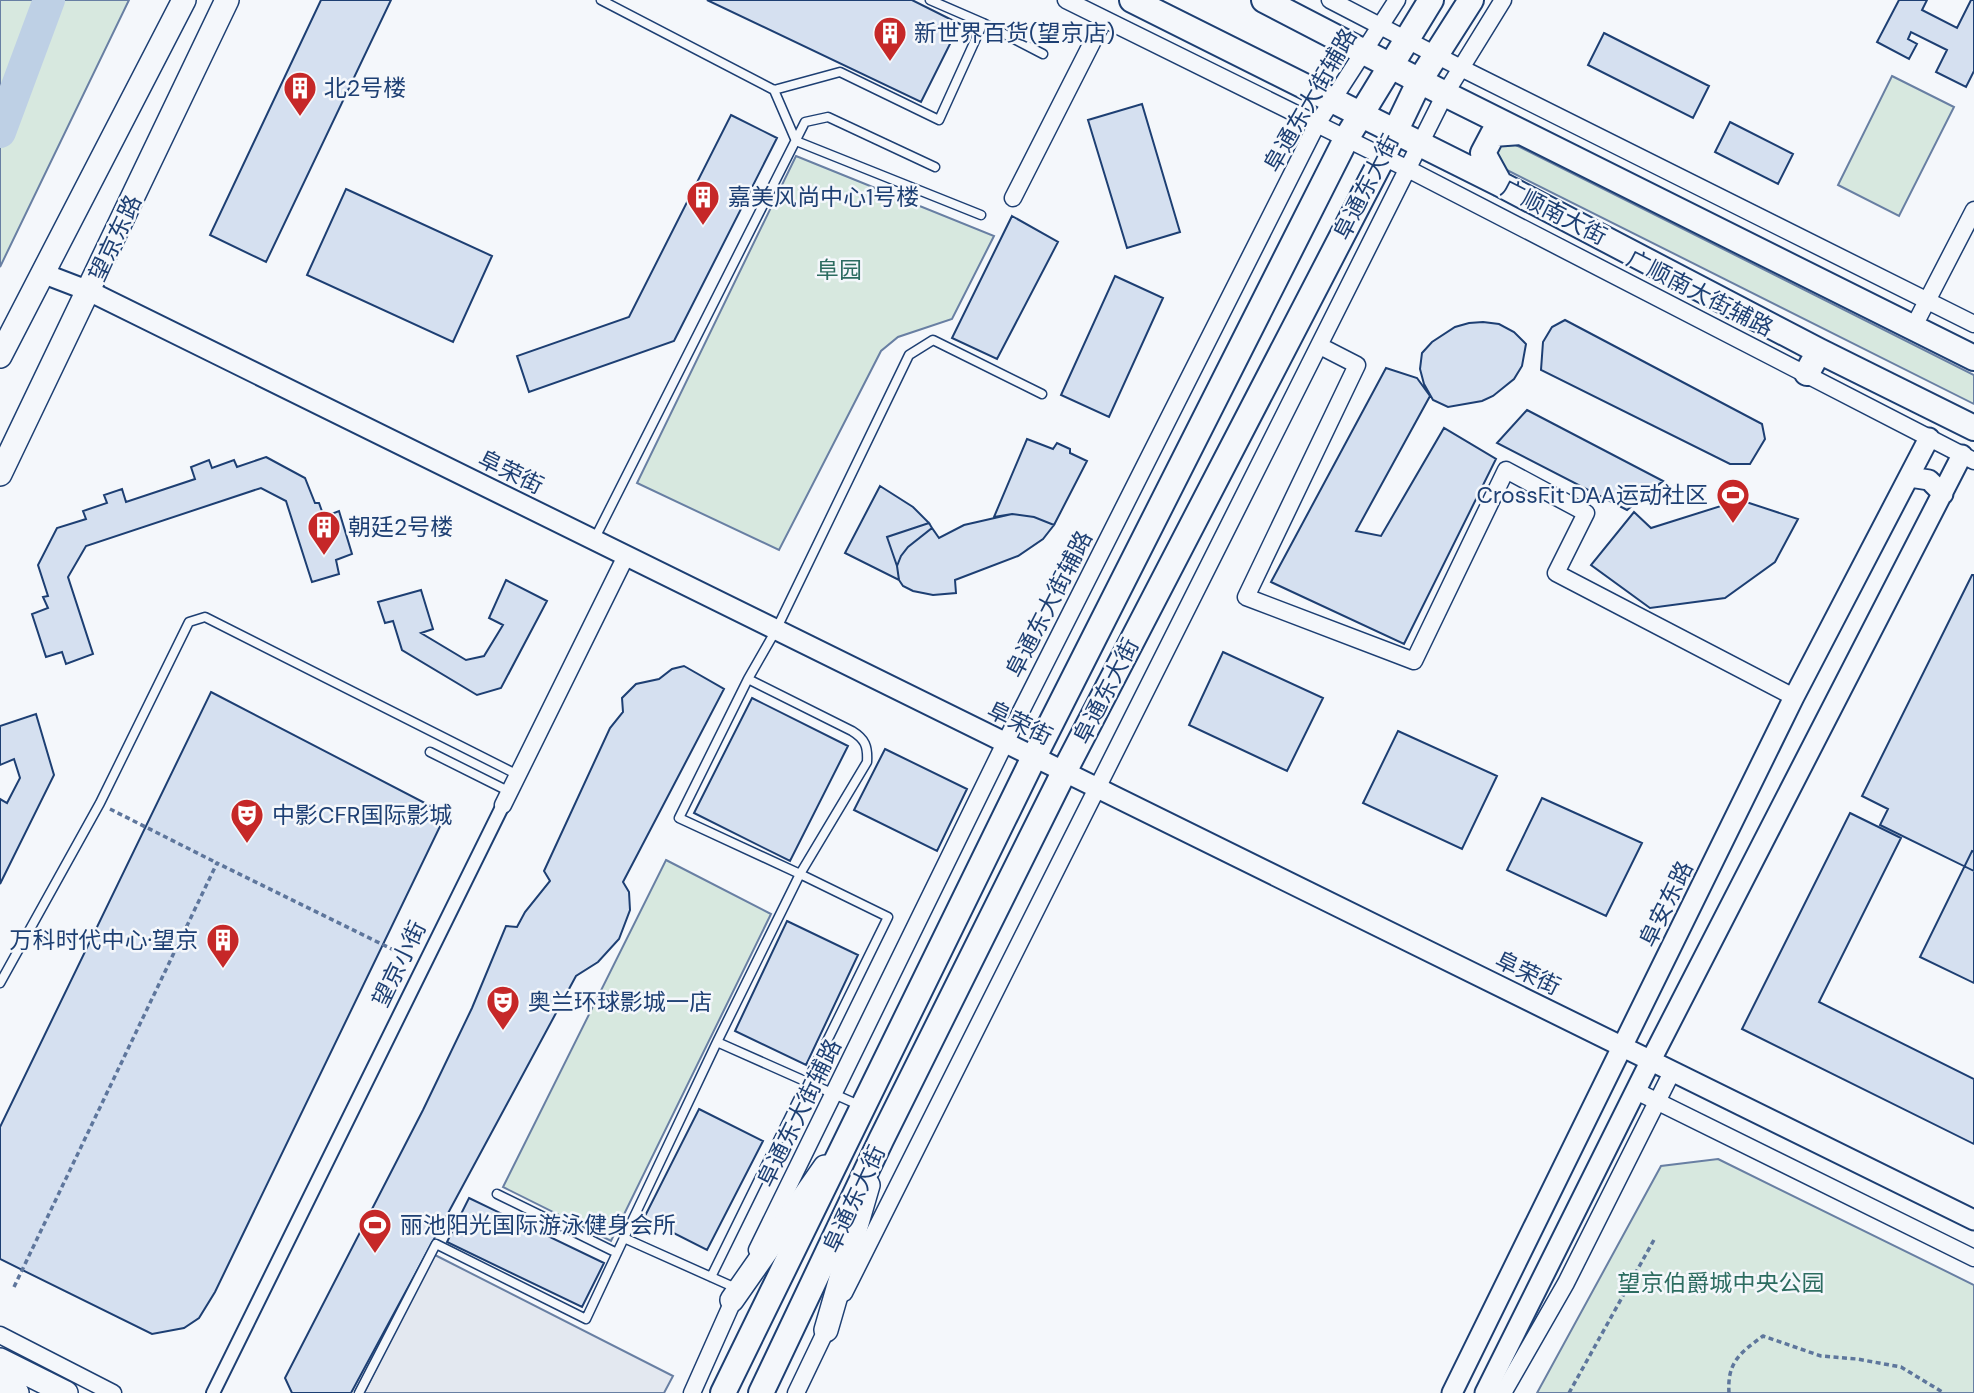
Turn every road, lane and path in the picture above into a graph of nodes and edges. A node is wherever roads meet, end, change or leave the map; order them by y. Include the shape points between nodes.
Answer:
1 (184, 0) edge
2 (227, 0) edge
3 (601, 0) edge
4 (930, 0) edge
5 (1066, 0) edge
6 (1132, 0) edge
7 (1264, 0) edge
8 (1330, 0) edge
9 (1397, 0) edge
10 (1431, 0) edge
11 (1472, 0) edge
12 (1503, 0) edge
13 (1104, 19) junction
14 (983, 23) junction
15 (1379, 26) junction
16 (1406, 40) junction
17 (1363, 51) junction
18 (1043, 54) dead end
19 (1436, 54) junction
20 (1390, 65) junction
21 (1461, 68) junction
22 (1420, 80) junction
23 (774, 90) junction
24 (1446, 94) junction
25 (1334, 100) junction
26 (1360, 115) junction
27 (1317, 124) junction
28 (1395, 132) junction
29 (1522, 132) junction
30 (1346, 139) junction
31 (796, 141) junction
32 (1421, 146) junction
33 (1383, 157) junction
34 (935, 167) dead end
35 (1408, 169) junction
36 (1500, 184) junction
37 (1013, 198) dead end
38 (1974, 210) edge
39 (981, 215) dead end
40 (42, 272) junction
41 (89, 291) junction
42 (1926, 300) junction
43 (1974, 324) edge
44 (1913, 328) junction
45 (1320, 346) junction
46 (1819, 351) junction
47 (0, 356) edge
48 (1974, 358) edge
49 (1807, 373) junction
50 (1042, 394) dead end
51 (1974, 428) edge
52 (1929, 438) junction
53 (1968, 458) edge
54 (0, 474) edge
55 (1910, 477) junction
56 (1943, 494) junction
57 (594, 540) junction
58 (626, 556) junction
59 (776, 630) junction
60 (748, 679) junction
61 (1794, 697) junction
62 (1005, 743) junction
63 (430, 752) dead end
64 (1034, 757) junction
65 (1064, 772) junction
66 (518, 775) junction
67 (1098, 789) junction
68 (506, 798) junction
69 (100, 803) junction
70 (217, 863) junction
71 (800, 874) junction
72 (424, 965) junction
73 (0, 983) edge
74 (716, 1042) junction
75 (1623, 1047) junction
76 (1650, 1062) junction
77 (1672, 1072) junction
78 (807, 1082) junction
79 (1636, 1091) junction
80 (834, 1094) junction
81 (1657, 1101) junction
82 (862, 1106) junction
83 (851, 1130) junction
84 (881, 1140) junction
85 (497, 1194) dead end
86 (1974, 1220) edge
87 (624, 1238) junction
88 (1655, 1238) dead end
89 (617, 1253) junction
90 (1974, 1258) edge
91 (711, 1277) junction
92 (14, 1287) dead end
93 (735, 1295) junction
94 (826, 1330) junction
95 (0, 1335) edge
96 (0, 1360) edge
97 (0, 1384) edge
98 (17, 1393) edge
99 (66, 1393) edge
100 (113, 1393) edge
101 (213, 1393) edge
102 (359, 1393) edge
103 (692, 1393) edge
104 (723, 1393) edge
105 (761, 1393) edge
106 (796, 1393) edge
107 (1451, 1393) edge
108 (1485, 1393) edge
109 (1503, 1393) edge
110 (1569, 1393) edge
111 (1729, 1393) edge
112 (1944, 1393) edge

1 - 40 main road, 望京东路
2 - 41 main road, 望京东路
3 - 23 lane
4 - 14 lane
5 - 13 street, 广顺南大街辅路
6 - 25 main road, 广顺南大街
7 - 17 main road
8 - 15 street
9 - 15 street, 阜通东大街辅路
10 - 16 main road, 阜通东大街
11 - 19 main road, 阜通东大街
12 - 21 street
13 - 27 street, 广顺南大街辅路
13 - 37 street
14 - 18 lane
14 - 23 lane via 939,120 840,72
15 - 16 street
15 - 17 street, 阜通东大街辅路
16 - 19 street
16 - 20 main road, 阜通东大街
17 - 20 main road
17 - 25 street, 阜通东大街辅路
19 - 21 street
19 - 22 main road, 阜通东大街
20 - 22 main road
20 - 26 main road, 阜通东大街
21 - 24 street
21 - 42 street
22 - 24 main road
22 - 28 main road, 阜通东大街
23 - 31 lane
24 - 29 main road
24 - 32 street
25 - 26 main road, 广顺南大街
25 - 27 street, 阜通东大街辅路
26 - 28 main road, 广顺南大街
26 - 30 main road, 阜通东大街
27 - 30 street, 广顺南大街辅路
27 - 62 street, 阜通东大街辅路
28 - 32 main road, 广顺南大街
28 - 33 main road, 阜通东大街
29 - 36 main road via 1493,134 1483,153
29 - 44 main road
30 - 33 street, 广顺南大街辅路
30 - 64 main road, 阜通东大街
31 - 34 lane via 805,122 828,117
31 - 39 lane
31 - 57 lane
32 - 35 street
32 - 36 main road, 广顺南大街
33 - 35 street, 广顺南大街辅路
33 - 65 main road, 阜通东大街
35 - 45 street
35 - 49 street, 广顺南大街辅路
36 - 46 main road, 广顺南大街
38 - 42 street
40 - 41 street, 阜荣街
40 - 47 main road, 望京东路
41 - 54 main road, 望京东路
41 - 57 street, 阜荣街
42 - 43 street
42 - 44 street
44 - 48 main road
45 - 61 street via 1357,365 1246,597 1414,661 1506,470 1586,513 1556,573
45 - 67 street
46 - 49 main road
46 - 51 main road, 广顺南大街
49 - 52 street, 广顺南大街辅路
50 - 59 lane via 933,340 909,355
52 - 53 street, 广顺南大街辅路
52 - 55 street, 阜安东路
53 - 56 street
55 - 56 street via 1929,480
55 - 61 street, 阜安东路
56 - 76 street
57 - 58 street, 阜荣街
58 - 59 street, 阜荣街
58 - 66 street, 望京小街
59 - 60 lane
59 - 62 street, 阜荣街
60 - 71 lane via 863,737 868,749 867,762
60 - 71 lane via 679,818
61 - 75 street, 阜安东路
62 - 64 street, 阜荣街
62 - 80 street, 阜通东大街辅路
63 - 68 lane
64 - 65 street, 阜荣街
64 - 82 main road, 阜通东大街
65 - 67 street, 阜荣街
65 - 84 main road, 阜通东大街
66 - 68 street, 望京小街
66 - 69 lane via 205,617 189,622
67 - 75 street, 阜荣街
67 - 94 street
68 - 72 street, 望京小街
69 - 70 path
69 - 73 lane
70 - 72 path
70 - 92 path
71 - 74 lane
71 - 78 lane via 888,916
72 - 101 street, 望京小街
74 - 78 lane
74 - 87 lane
75 - 76 street, 阜荣街
75 - 107 street, 阜安东路
76 - 77 street, 阜荣街
76 - 79 street
77 - 81 street
77 - 86 street, 阜荣街
78 - 80 lane
78 - 91 lane
79 - 81 street
79 - 108 street
80 - 82 lane
80 - 93 street, 阜通东大街辅路
81 - 90 street
81 - 109 street via 1566,1283
82 - 83 main road, 阜通东大街
83 - 93 main road
83 - 104 main road, 阜通东大街
84 - 94 main road
84 - 105 main road, 阜通东大街
85 - 89 lane
87 - 89 lane
87 - 91 lane
88 - 110 path
89 - 102 lane via 586,1319 436,1244
91 - 93 lane
93 - 103 street, 阜通东大街辅路
94 - 106 street
95 - 100 street
96 - 99 main road
97 - 98 main road
111 - 112 path via 1736,1356 1762,1336 1821,1356 1901,1367

